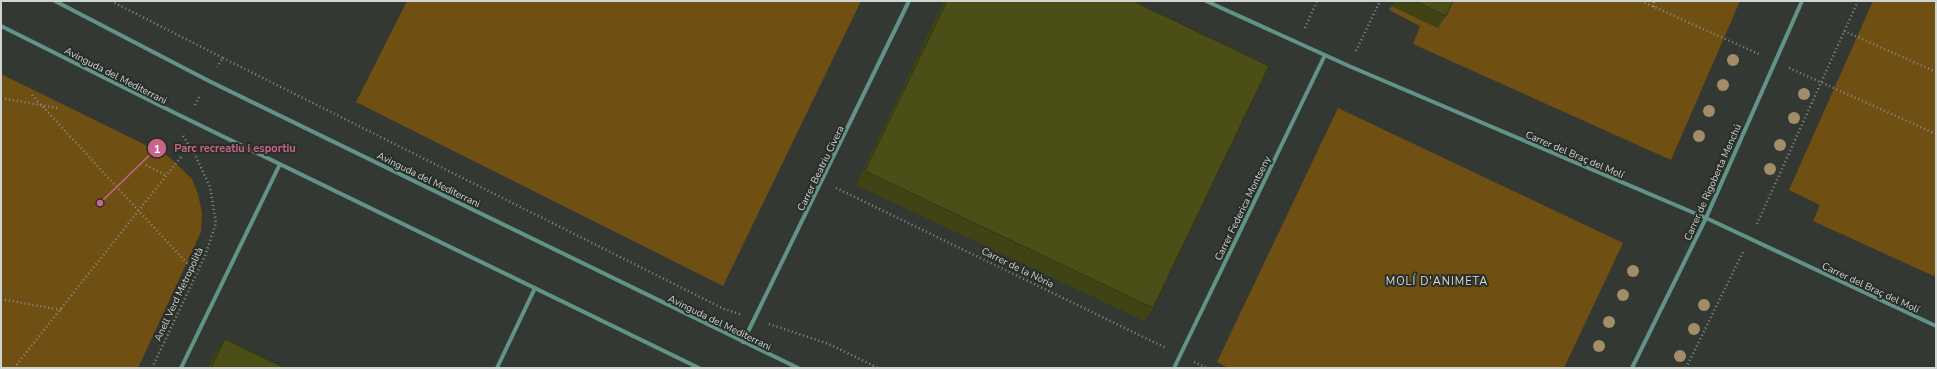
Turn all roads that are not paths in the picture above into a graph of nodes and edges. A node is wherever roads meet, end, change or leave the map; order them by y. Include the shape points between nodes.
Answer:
1 (55, 1) edge
2 (909, 1) edge
3 (1206, 1) edge
4 (1802, 1) edge
5 (1, 26) edge
6 (1325, 55) junction
7 (280, 164) junction
8 (1706, 218) junction
9 (535, 288) junction
10 (1936, 326) edge
11 (743, 342) junction
12 (181, 368) edge
13 (497, 368) edge
14 (698, 368) edge
15 (798, 368) edge
16 (1174, 368) edge
17 (1632, 368) edge

1 - 11 street, Avinguda del Mediterrani via 209,81
2 - 11 street, Carrer Beatriu Civera
3 - 6 street, Carrer del Braç del Molí
4 - 8 street, Carrer de Rigoberta Menchú
5 - 7 street, Avinguda del Mediterrani
6 - 8 street, Carrer del Braç del Molí
6 - 16 street, Carrer Federica Montseny
7 - 9 street, Avinguda del Mediterrani
7 - 12 street
8 - 10 street, Carrer del Braç del Molí
8 - 17 street, Carrer de Rigoberta Menchú
9 - 13 street
9 - 14 street, Avinguda del Mediterrani
11 - 15 street, Avinguda del Mediterrani

